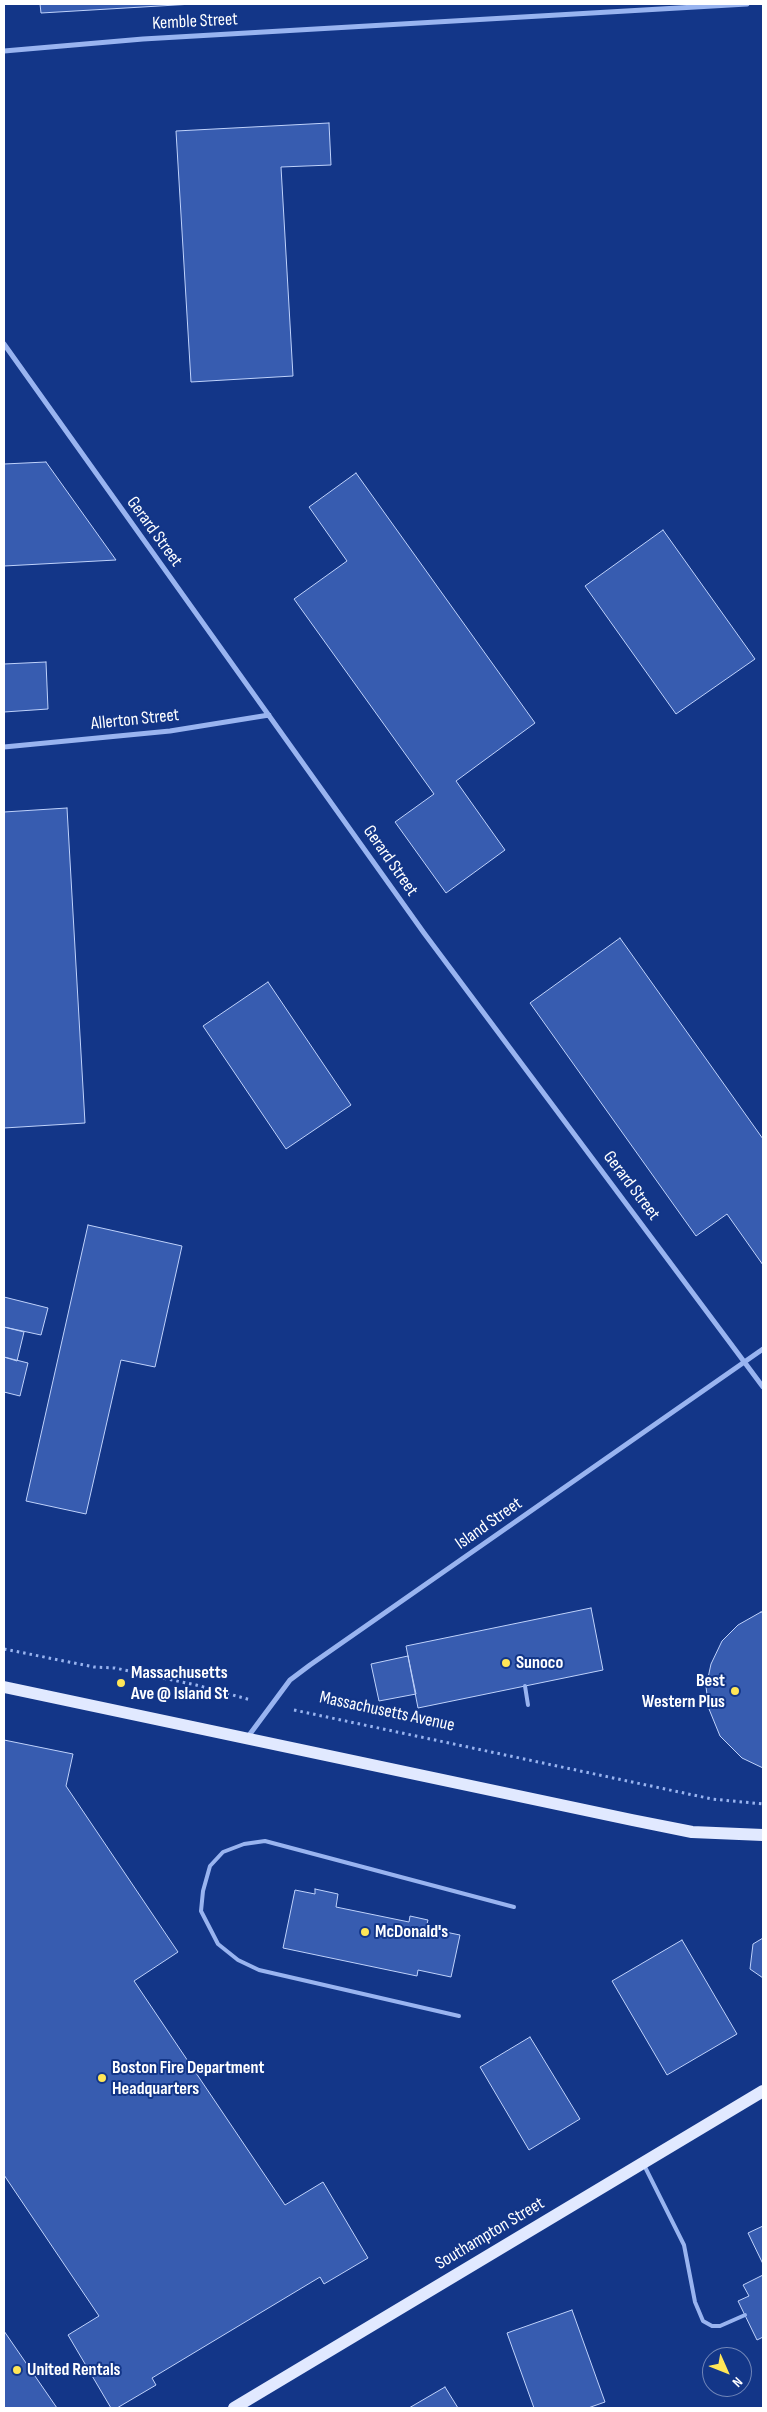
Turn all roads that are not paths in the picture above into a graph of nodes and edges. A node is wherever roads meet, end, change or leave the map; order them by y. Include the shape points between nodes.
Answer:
1 (747, 4) edge
2 (4, 51) edge
3 (4, 344) edge
4 (269, 715) junction
5 (4, 747) edge
6 (763, 1349) edge
7 (745, 1362) junction
8 (763, 1387) edge
9 (525, 1686) dead end
10 (4, 1687) edge
11 (528, 1705) dead end
12 (246, 1739) junction
13 (763, 1835) edge
14 (514, 1907) dead end
15 (460, 2016) dead end
16 (763, 2091) edge
17 (643, 2163) junction
18 (745, 2315) dead end
19 (234, 2408) edge

1 - 2 street, Kemble Street via 143,38
3 - 4 street, Gerard Street
4 - 5 street, Allerton Street via 170,731
4 - 7 street, Gerard Street via 424,933
6 - 7 street, Island Street
7 - 8 street, Gerard Street
7 - 12 street, Island Street via 290,1680
9 - 11 lane
10 - 12 main road
12 - 13 main road via 683,1830
14 - 15 lane via 266,1841 244,1844 223,1852 210,1866 201,1911 218,1944 238,1960 258,1970
16 - 17 main road, Southampton Street
17 - 18 lane via 684,2245 695,2302 703,2320 712,2326 720,2326
17 - 19 main road, Southampton Street

